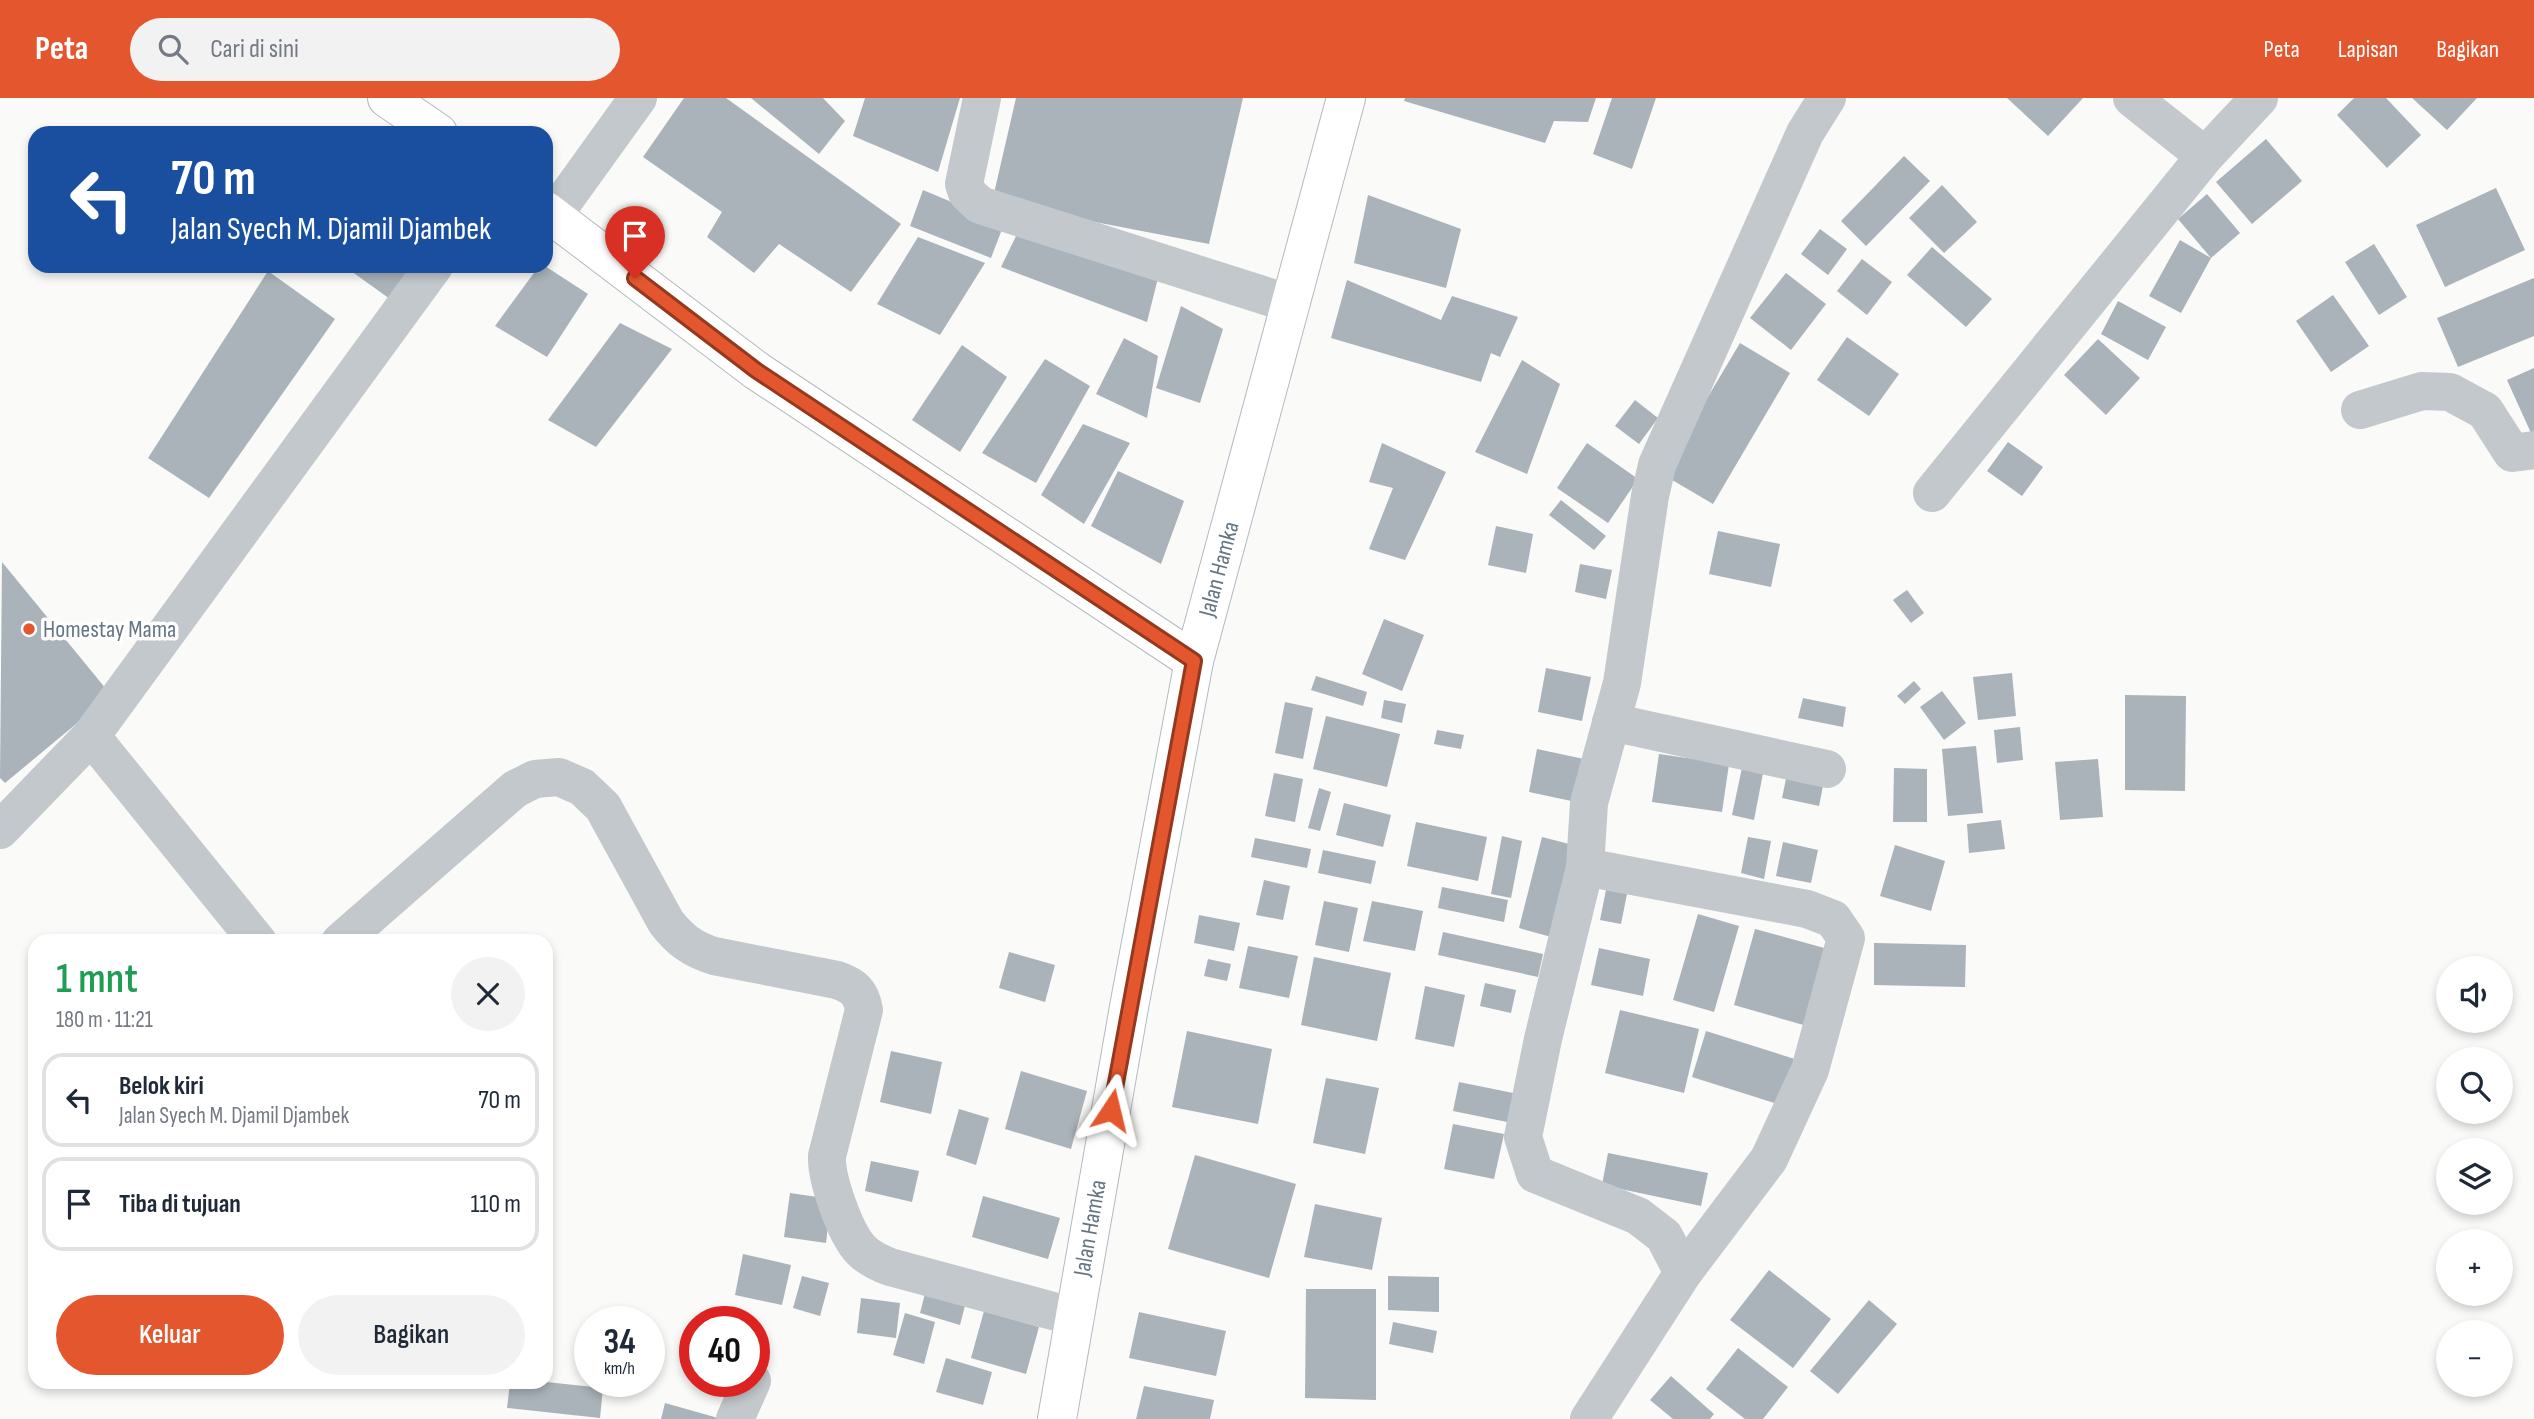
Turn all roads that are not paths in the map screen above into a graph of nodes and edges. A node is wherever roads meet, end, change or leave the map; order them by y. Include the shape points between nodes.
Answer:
1 (387, 98) edge
2 (638, 98) edge
3 (982, 98) edge
4 (1346, 98) edge
5 (1827, 98) edge
6 (2132, 98) edge
7 (2259, 98) edge
8 (428, 126) edge
9 (2204, 156) junction
10 (553, 209) edge
11 (553, 217) edge
12 (430, 273) edge
13 (1291, 304) junction
14 (2360, 410) dead end
15 (2534, 450) edge
16 (1932, 493) dead end
17 (1194, 661) junction
18 (1611, 722) junction
19 (91, 736) junction
20 (1827, 769) dead end
21 (0, 830) edge
22 (1585, 867) junction
23 (252, 934) edge
24 (350, 934) edge
25 (1683, 1273) junction
26 (1074, 1317) junction
27 (745, 1397) edge
28 (735, 1419) edge
29 (1057, 1419) edge
30 (1590, 1419) edge

1 - 8 street
2 - 10 street
3 - 13 street via 964,184 980,205
4 - 13 street, Jalan Hamka
5 - 18 street via 1805,133 1657,465 1622,683
6 - 9 street
7 - 9 street
9 - 16 street
11 - 17 street via 757,371
12 - 19 street
13 - 17 street, Jalan Hamka
14 - 15 street via 2422,391 2450,392 2485,411 2512,453
17 - 26 street, Jalan Hamka
18 - 20 street
18 - 22 street via 1589,803
19 - 21 street
19 - 23 street
22 - 25 street via 1523,1137 1535,1174 1638,1216 1664,1236
22 - 25 street via 1807,909 1833,919 1846,938 1810,1070 1769,1158
24 - 26 street via 515,789 535,779 559,777 582,787 603,807 679,939 714,956 837,980 862,995 864,1010 826,1168 852,1237 862,1251 890,1267
25 - 30 street
26 - 29 street, Jalan Hamka
27 - 28 street

